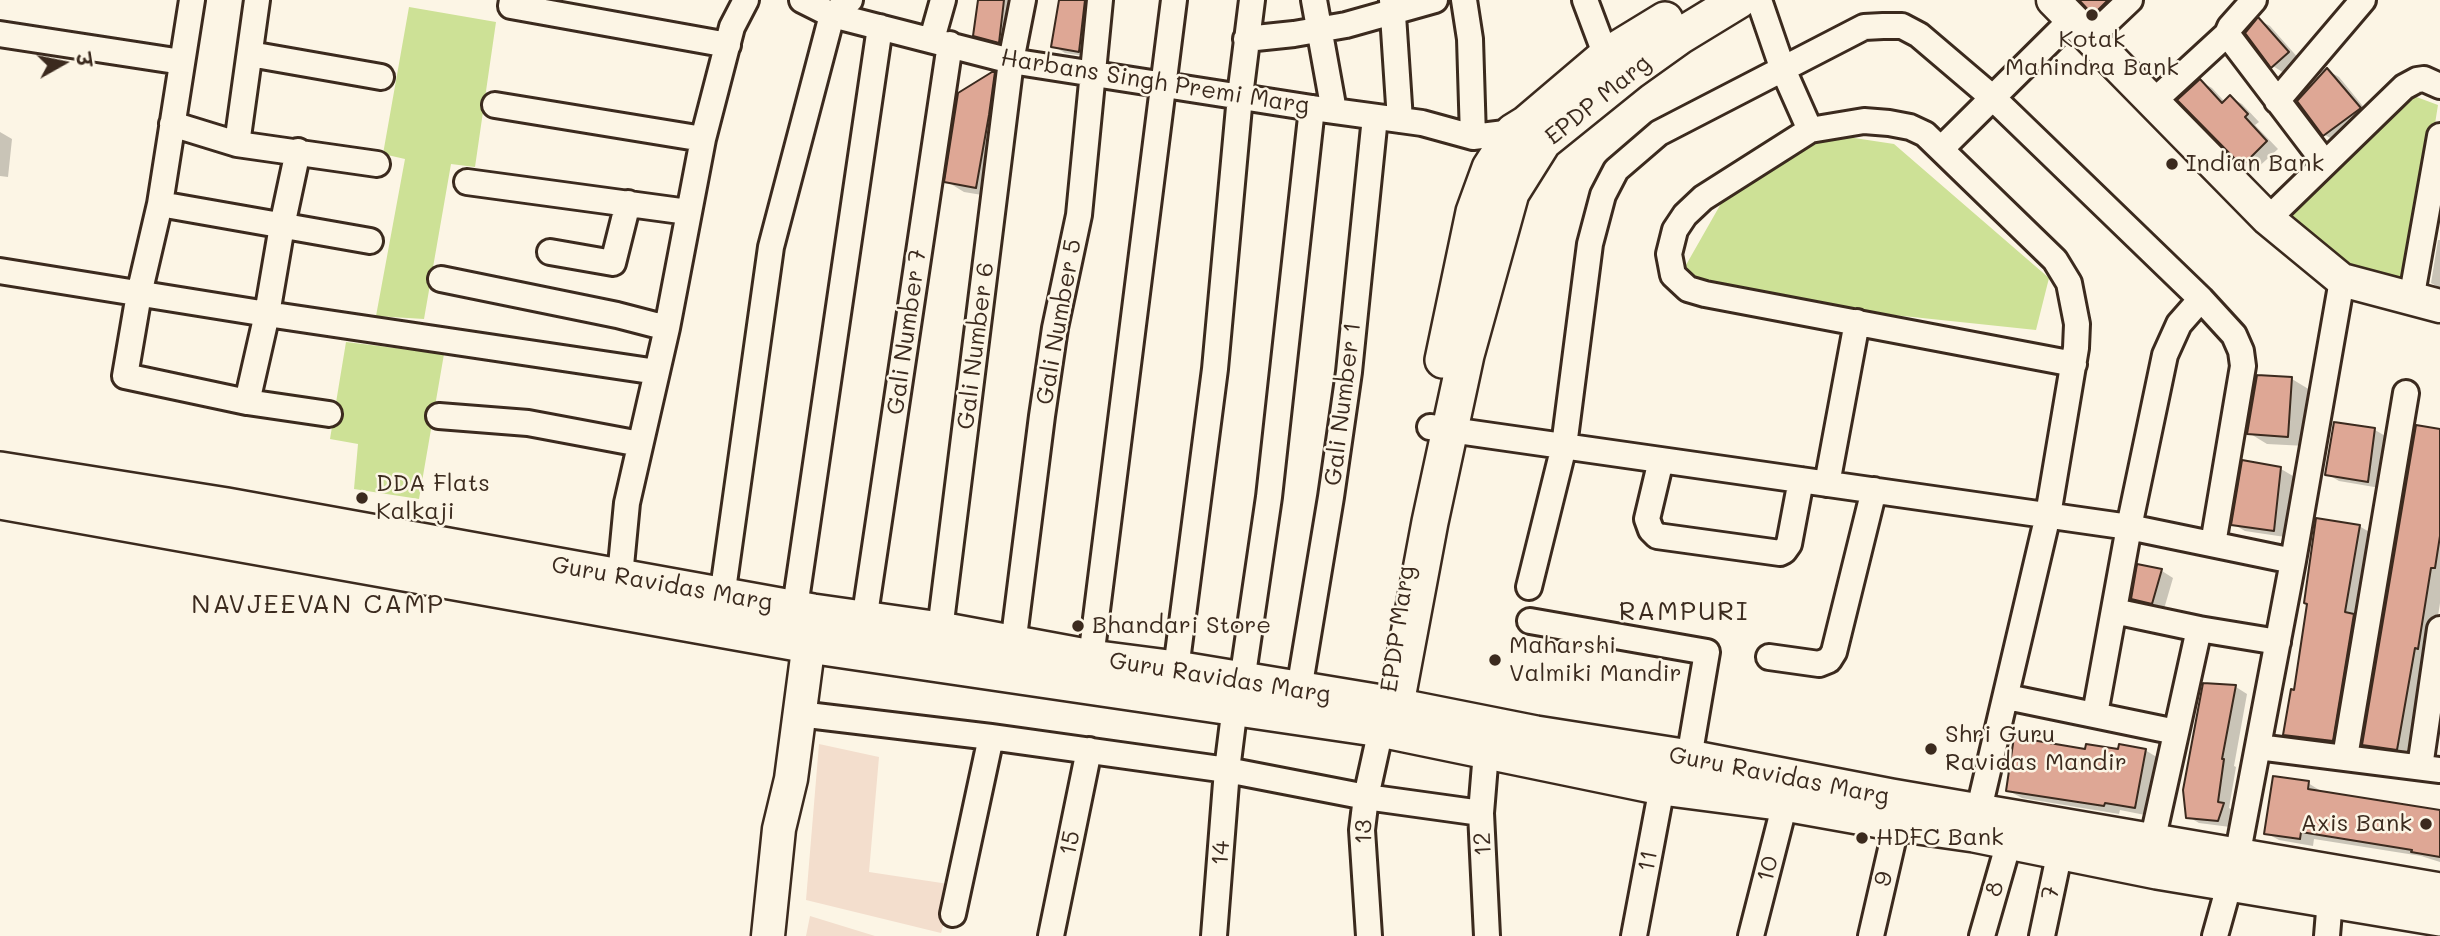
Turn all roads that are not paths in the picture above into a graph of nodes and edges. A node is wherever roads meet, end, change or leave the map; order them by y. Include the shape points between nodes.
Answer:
1 (192, 0) edge
2 (257, 0) edge
3 (512, 0) edge
4 (746, 0) edge
5 (802, 0) edge
6 (943, 0) edge
7 (1023, 0) edge
8 (1100, 0) edge
9 (1174, 0) edge
10 (1252, 0) edge
11 (1314, 0) edge
12 (1435, 0) edge
13 (1464, 0) edge
14 (1585, 0) edge
15 (1696, 0) edge
16 (1739, 0) edge
17 (1759, 0) edge
18 (2130, 0) edge
19 (2254, 0) edge
20 (2363, 0) edge
21 (1393, 6) edge
22 (841, 8) edge
23 (2072, 19) edge
24 (880, 27) junction
25 (1320, 30) junction
26 (0, 34) edge
27 (2227, 34) junction
28 (1246, 39) junction
29 (941, 42) junction
30 (728, 45) junction
31 (250, 54) junction
32 (1606, 57) junction
33 (1011, 61) junction
34 (182, 62) junction
35 (1782, 68) junction
36 (1094, 75) junction
37 (381, 77) dead end
38 (1163, 77) junction
39 (2440, 86) edge
40 (1240, 96) junction
41 (1993, 98) junction
42 (2277, 101) junction
43 (2153, 102) junction
44 (495, 104) dead end
45 (1323, 110) junction
46 (1375, 117) junction
47 (1400, 120) junction
48 (172, 124) junction
49 (1810, 130) junction
50 (2440, 136) edge
51 (1473, 137) junction
52 (1528, 137) junction
53 (703, 139) junction
54 (237, 144) junction
55 (1941, 149) junction
56 (298, 151) junction
57 (2326, 163) junction
58 (377, 164) dead end
59 (467, 182) dead end
60 (628, 203) junction
61 (160, 204) junction
62 (688, 212) junction
63 (2269, 219) junction
64 (282, 226) junction
65 (370, 241) dead end
66 (550, 252) dead end
67 (0, 271) edge
68 (441, 279) dead end
69 (2342, 280) junction
70 (139, 294) junction
71 (2202, 299) junction
72 (2425, 303) edge
73 (267, 314) junction
74 (1857, 322) junction
75 (667, 328) junction
76 (2074, 364) junction
77 (657, 372) junction
78 (2406, 393) dead end
79 (247, 402) junction
80 (329, 414) dead end
81 (439, 416) dead end
82 (1440, 429) junction
83 (640, 444) junction
84 (1564, 446) junction
85 (1661, 460) junction
86 (0, 470) edge
87 (1801, 480) junction
88 (1827, 484) junction
89 (1874, 490) junction
90 (0, 501) edge
91 (2048, 515) junction
92 (2129, 527) junction
93 (2213, 544) junction
94 (2293, 561) junction
95 (620, 576) junction
96 (1529, 587) dead end
97 (722, 597) junction
98 (2114, 611) junction
99 (806, 621) junction
100 (864, 621) junction
101 (1530, 621) dead end
102 (2199, 629) junction
103 (2440, 629) edge
104 (940, 630) junction
105 (2278, 642) junction
106 (1013, 645) junction
107 (1769, 657) dead end
108 (1091, 658) junction
109 (1176, 669) junction
110 (1299, 690) junction
111 (1239, 694) junction
112 (2007, 697) junction
113 (799, 714) junction
114 (2095, 714) junction
115 (1384, 717) junction
116 (2176, 732) junction
117 (991, 737) junction
118 (2258, 747) junction
119 (1089, 750) junction
120 (1486, 752) junction
121 (2344, 757) junction
122 (1689, 758) junction
123 (2430, 768) edge
124 (1227, 770) junction
125 (791, 779) junction
126 (1662, 787) junction
127 (1366, 797) junction
128 (1785, 803) junction
129 (1481, 813) junction
130 (1976, 822) junction
131 (1897, 823) junction
132 (2009, 842) junction
133 (2152, 842) junction
134 (2060, 851) junction
135 (2233, 870) junction
136 (2330, 899) junction
137 (953, 914) dead end
138 (2439, 916) edge
139 (768, 936) edge
140 (783, 936) edge
141 (1051, 936) edge
142 (1214, 936) edge
143 (1369, 936) edge
144 (1487, 936) edge
145 (1634, 936) edge
146 (1751, 936) edge
147 (1871, 936) edge
148 (1982, 936) edge
149 (2042, 936) edge
150 (2215, 936) edge
151 (2327, 936) edge

1 - 34 street
2 - 31 street
3 - 30 street via 512,6
4 - 30 street
5 - 22 street, Harbans Singh Premi Marg
6 - 29 street, Gali Number 7
7 - 33 street, Gali Number 6
8 - 36 street, Gali Number 5
9 - 38 street
10 - 28 street
11 - 25 street, 14
12 - 21 street
13 - 51 street
14 - 32 street
15 - 32 main road, EPDP Marg
16 - 52 main road, EPDP Marg
17 - 35 street
18 - 23 street
19 - 27 street
20 - 42 street
21 - 25 street
21 - 47 street
22 - 24 street, Harbans Singh Premi Marg
22 - 97 street via 771,247
23 - 41 street
23 - 43 street
24 - 29 street, Harbans Singh Premi Marg
24 - 99 street
25 - 28 street
25 - 45 street, 14
26 - 34 street
27 - 42 street
27 - 43 street
28 - 40 street
29 - 33 street, Harbans Singh Premi Marg
29 - 100 street, Gali Number 7
30 - 53 street
31 - 37 street
31 - 54 street
32 - 52 main road, EPDP Marg via 1526,124
33 - 36 street, Harbans Singh Premi Marg
33 - 104 street, Gali Number 6
34 - 48 street
35 - 41 street via 1864,27 1902,26
35 - 49 street
35 - 84 street via 1658,133 1616,170 1603,195 1590,244
36 - 38 street, Harbans Singh Premi Marg
36 - 106 street, Gali Number 5 via 1079,215 1055,328
38 - 40 street, Harbans Singh Premi Marg
38 - 108 street
39 - 57 street via 2424,79 2404,87
40 - 45 street, Harbans Singh Premi Marg
40 - 109 street via 1215,369
41 - 55 street
41 - 71 street
42 - 57 street
43 - 63 street
44 - 53 street
45 - 46 street, Harbans Singh Premi Marg
45 - 111 street, 14
46 - 47 street, Harbans Singh Premi Marg
46 - 110 street, Gali Number 1 via 1349,372
47 - 51 street, Harbans Singh Premi Marg
48 - 54 street
48 - 61 street
49 - 55 street via 1864,121 1889,123 1925,134
49 - 74 street via 1703,198 1685,215 1675,230 1669,254 1673,275 1688,289 1705,294
50 - 72 street
51 - 52 street, Harbans Singh Premi Marg
52 - 82 main road, EPDP Marg via 1490,168 1474,212
53 - 62 street
54 - 56 street
55 - 76 street via 2055,260 2069,283 2077,324
56 - 58 street
56 - 64 street
57 - 63 street
59 - 60 street
60 - 62 street
60 - 66 street via 613,263
61 - 64 street
61 - 70 street
62 - 75 street
63 - 69 street
64 - 65 street
64 - 73 street
67 - 70 street
68 - 75 street
69 - 72 street
69 - 94 street
70 - 73 street
70 - 79 street via 125,376
71 - 92 street via 2179,324 2165,355
71 - 93 street via 2234,335 2243,366
73 - 77 street
73 - 79 street
74 - 76 street
74 - 88 street
75 - 77 street
76 - 91 street
77 - 83 street
78 - 121 street
79 - 80 street
81 - 83 street via 528,423
82 - 84 street
82 - 115 main road, EPDP Marg via 1398,693
83 - 95 street via 627,503
84 - 85 street
84 - 96 street
85 - 87 street
85 - 87 street via 1647,519 1657,536 1780,553 1789,544
86 - 95 main road, Guru Ravidas Marg
87 - 88 street
88 - 89 street
89 - 91 street
89 - 107 street via 1829,660 1819,664
90 - 99 main road, Guru Ravidas Marg
91 - 92 street
91 - 112 street
92 - 93 street
92 - 98 street
93 - 94 street
94 - 105 street
95 - 97 main road, Guru Ravidas Marg
97 - 99 main road, Guru Ravidas Marg
98 - 102 street
98 - 114 street
99 - 100 main road, Guru Ravidas Marg
99 - 111 main road, Guru Ravidas Marg
99 - 113 street
100 - 104 main road, Guru Ravidas Marg
101 - 122 street via 1707,652
102 - 105 street
102 - 116 street
103 - 123 street
104 - 106 main road, Guru Ravidas Marg
105 - 118 street
106 - 108 main road, Guru Ravidas Marg
108 - 109 main road, Guru Ravidas Marg
109 - 111 main road, Guru Ravidas Marg
110 - 111 main road, Guru Ravidas Marg
110 - 115 main road, Guru Ravidas Marg
111 - 115 main road, Guru Ravidas Marg
111 - 124 street, 14
112 - 114 street
112 - 130 street
113 - 117 street
113 - 125 street
114 - 116 street
115 - 120 main road, Guru Ravidas Marg
115 - 122 main road, Guru Ravidas Marg
115 - 127 street, 13
116 - 133 street
117 - 119 street
117 - 137 street
118 - 121 street
118 - 135 street
119 - 124 street
119 - 141 street, 15
120 - 126 main road, Guru Ravidas Marg
120 - 129 street, 12
121 - 123 street
122 - 130 main road, Guru Ravidas Marg
124 - 127 street
124 - 142 street, 14
125 - 139 street via 779,829
125 - 140 street via 795,829
126 - 128 main road, Guru Ravidas Marg
126 - 145 street, 11
127 - 129 street
127 - 143 street, 13 via 1362,830
128 - 131 main road, Guru Ravidas Marg
128 - 146 street, 10
129 - 144 street, 12
130 - 131 main road, Guru Ravidas Marg
130 - 132 main road, Guru Ravidas Marg
130 - 133 main road, Guru Ravidas Marg
131 - 147 street, 9
132 - 134 main road, Guru Ravidas Marg
132 - 148 street, 8
133 - 135 main road, Guru Ravidas Marg
134 - 135 main road, Guru Ravidas Marg
134 - 149 street, 7
135 - 136 main road, Guru Ravidas Marg
135 - 138 main road, Guru Ravidas Marg
135 - 150 street
136 - 138 main road, Guru Ravidas Marg
136 - 151 street

